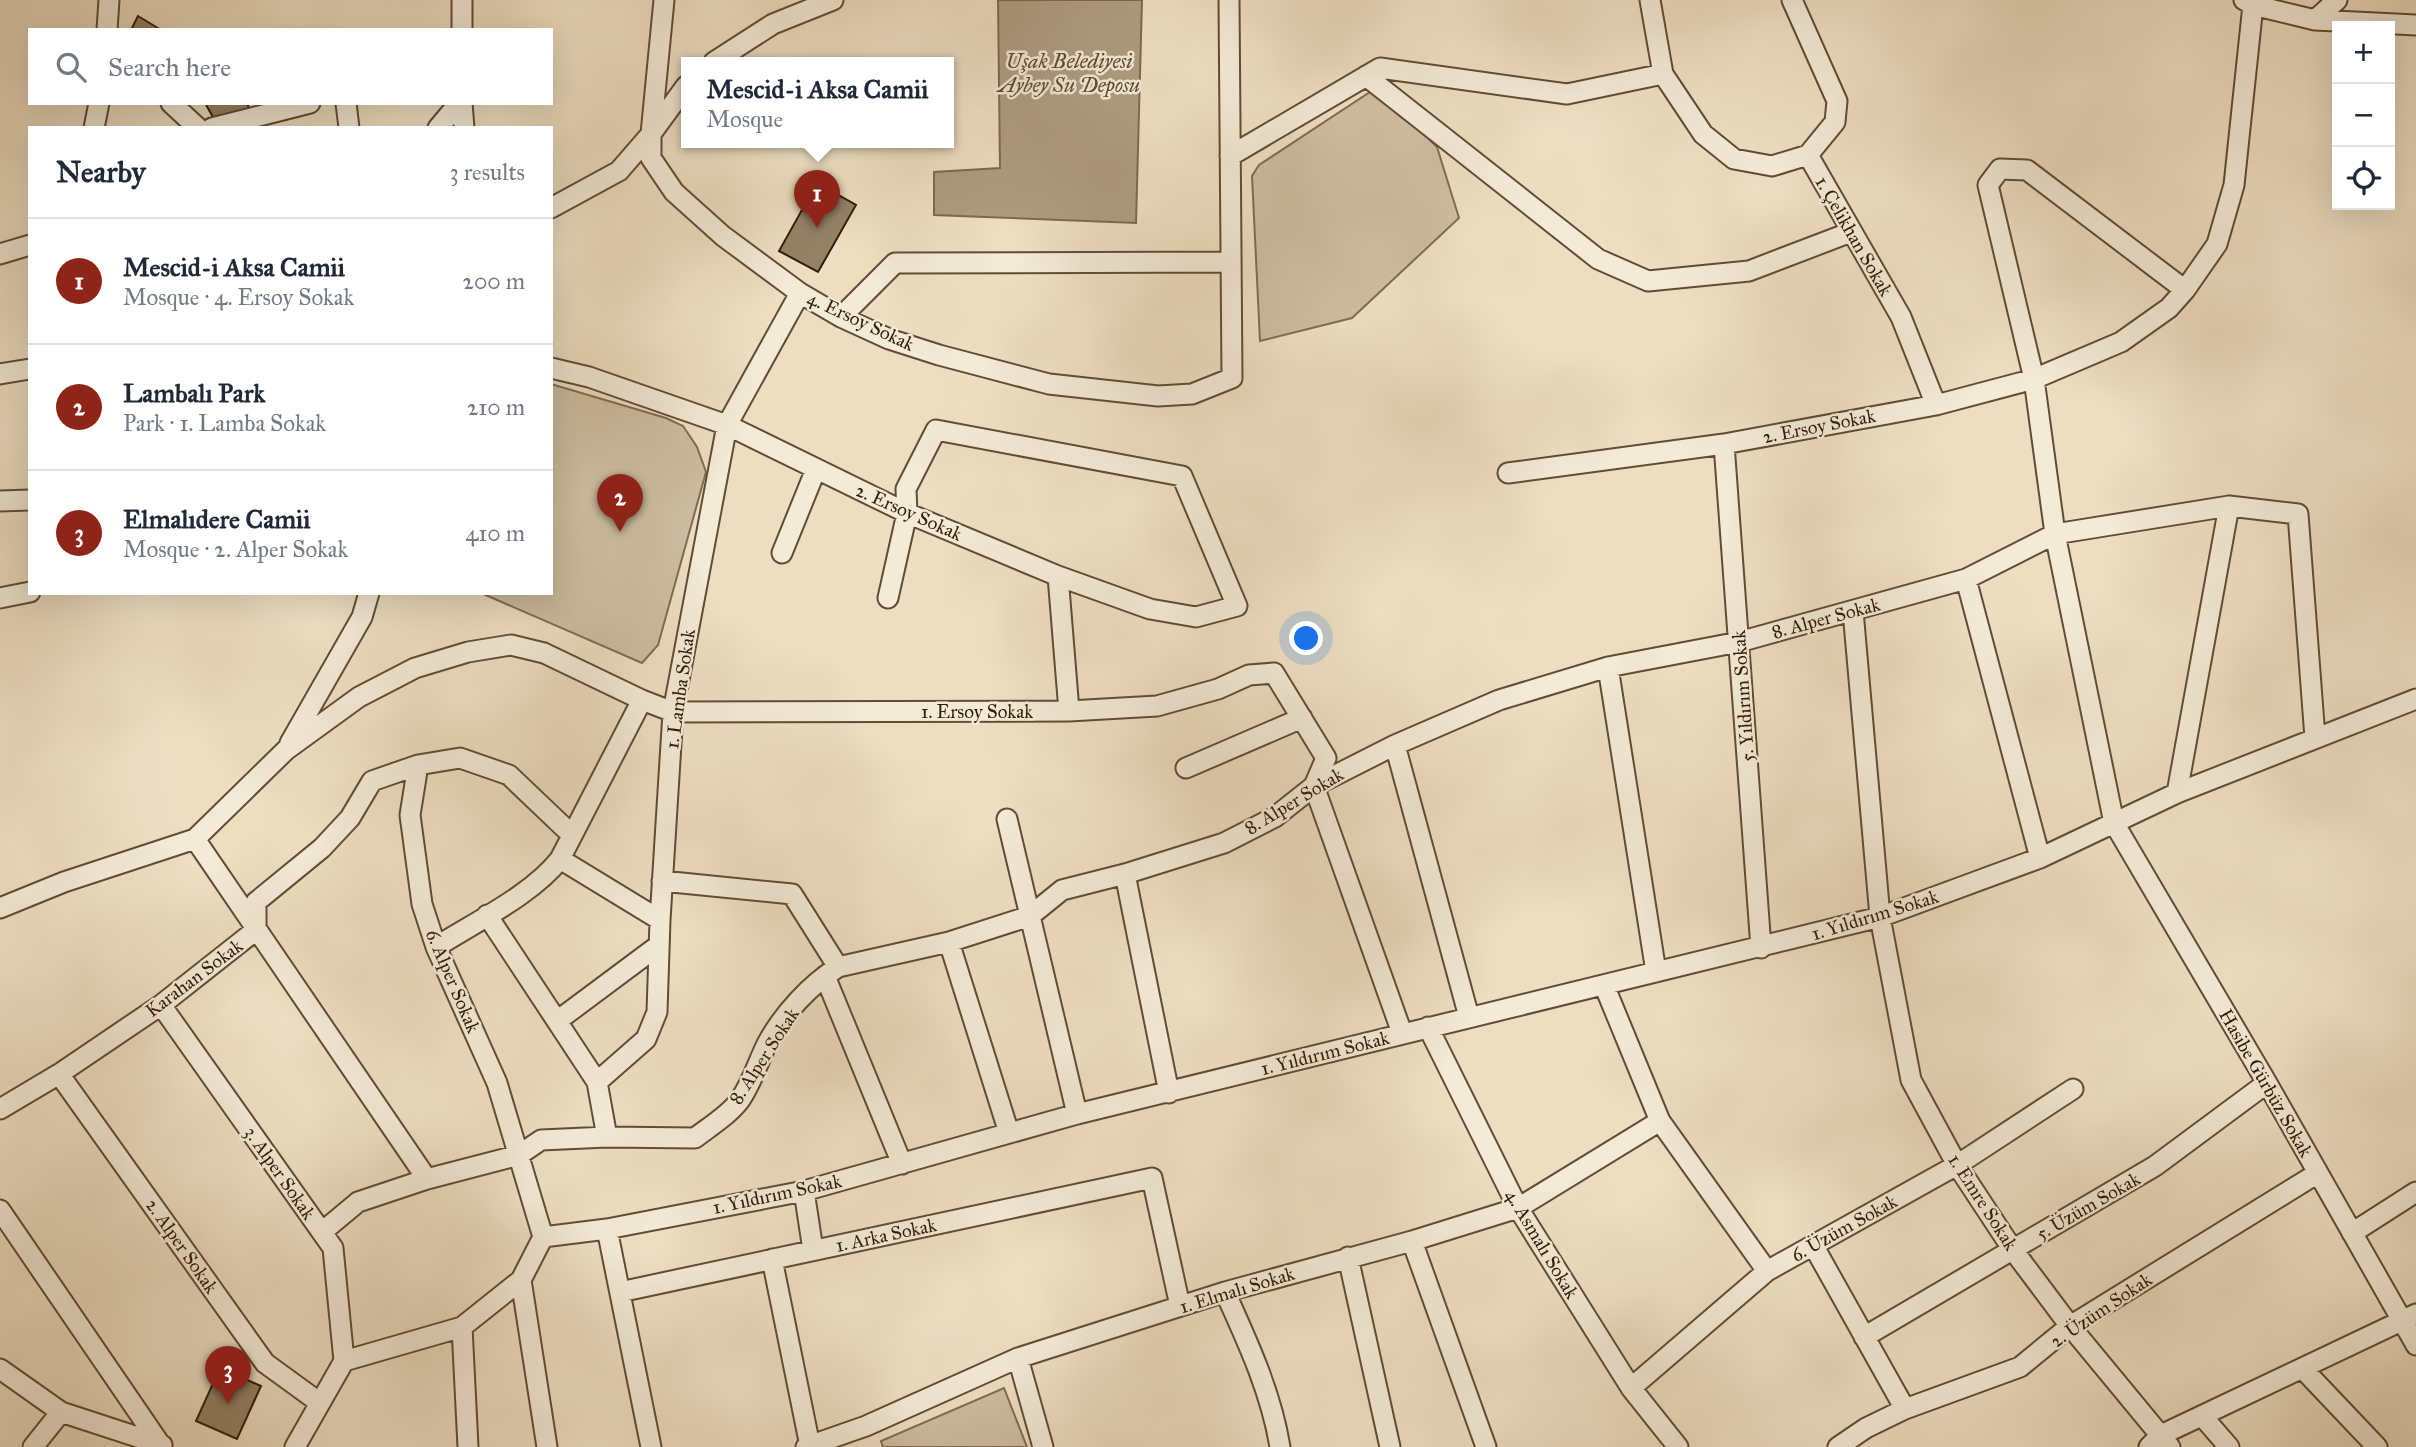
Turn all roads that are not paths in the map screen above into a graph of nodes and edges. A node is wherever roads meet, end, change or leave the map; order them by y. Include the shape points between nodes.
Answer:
1 (109, 0) edge
2 (462, 0) edge
3 (664, 0) edge
4 (833, 0) edge
5 (1230, 0) edge
6 (1650, 0) edge
7 (1792, 0) edge
8 (2337, 0) edge
9 (2249, 2) edge
10 (2315, 20) junction
11 (2416, 25) edge
12 (107, 28) edge
13 (462, 28) edge
14 (722, 57) edge
15 (1663, 74) junction
16 (1366, 76) junction
17 (681, 93) edge
18 (99, 105) edge
19 (173, 105) edge
20 (302, 105) edge
21 (346, 105) edge
22 (459, 105) edge
23 (461, 105) edge
24 (94, 126) edge
25 (196, 126) edge
26 (220, 126) edge
27 (349, 126) edge
28 (440, 126) edge
29 (464, 126) edge
30 (651, 134) junction
31 (1808, 155) junction
32 (1230, 156) junction
33 (553, 207) edge
34 (1851, 232) junction
35 (28, 246) edge
36 (0, 254) edge
37 (1231, 262) junction
38 (2185, 290) junction
39 (800, 293) junction
40 (841, 317) junction
41 (553, 368) edge
42 (28, 369) edge
43 (0, 374) edge
44 (2034, 379) junction
45 (1936, 405) junction
46 (727, 425) junction
47 (1724, 444) junction
48 (816, 469) junction
49 (1508, 473) dead end
50 (28, 500) edge
51 (0, 501) edge
52 (2229, 506) junction
53 (907, 513) junction
54 (2055, 534) junction
55 (782, 553) dead end
56 (1058, 576) junction
57 (1966, 579) junction
58 (28, 592) edge
59 (368, 595) edge
60 (0, 598) edge
61 (888, 598) dead end
62 (1853, 611) junction
63 (1739, 642) junction
64 (1608, 667) junction
65 (2416, 699) edge
66 (642, 700) junction
67 (1069, 711) junction
68 (673, 712) junction
69 (1302, 718) junction
70 (2315, 738) junction
71 (1395, 745) junction
72 (286, 750) junction
73 (418, 765) junction
74 (1186, 768) dead end
75 (1314, 786) junction
76 (2177, 793) junction
77 (1007, 819) dead end
78 (2114, 823) junction
79 (572, 835) junction
80 (195, 839) junction
81 (2040, 858) junction
82 (560, 859) junction
83 (1125, 874) junction
84 (662, 881) junction
85 (0, 908) edge
86 (487, 915) junction
87 (1030, 916) junction
88 (1880, 917) junction
89 (660, 920) junction
90 (256, 930) junction
91 (949, 943) junction
92 (659, 945) junction
93 (436, 947) junction
94 (1761, 948) junction
95 (831, 971) junction
96 (1656, 972) junction
97 (1604, 985) junction
98 (161, 1005) junction
99 (1469, 1017) junction
100 (557, 1020) junction
101 (1428, 1027) junction
102 (1402, 1033) junction
103 (59, 1074) junction
104 (597, 1082) junction
105 (2267, 1083) junction
106 (2073, 1089) dead end
107 (1168, 1093) junction
108 (0, 1109) edge
109 (1077, 1114) junction
110 (1660, 1121) junction
111 (1009, 1133) junction
112 (607, 1136) junction
113 (519, 1155) junction
114 (902, 1164) junction
115 (1957, 1165) junction
116 (2318, 1173) junction
117 (427, 1179) junction
118 (804, 1191) junction
119 (2416, 1192) edge
120 (1518, 1208) junction
121 (0, 1210) edge
122 (607, 1228) junction
123 (323, 1232) junction
124 (2352, 1233) junction
125 (542, 1237) junction
126 (1412, 1241) junction
127 (1812, 1245) junction
128 (813, 1250) junction
129 (2013, 1250) junction
130 (1349, 1257) junction
131 (772, 1259) junction
132 (1767, 1271) junction
133 (521, 1280) junction
134 (620, 1292) junction
135 (1225, 1292) junction
136 (1180, 1307) junction
137 (2409, 1317) edge
138 (2070, 1326) junction
139 (463, 1327) junction
140 (1864, 1337) junction
141 (2416, 1345) edge
142 (1018, 1358) junction
143 (344, 1361) junction
144 (0, 1369) edge
145 (2303, 1369) junction
146 (1631, 1388) junction
147 (320, 1403) junction
148 (1905, 1409) junction
149 (61, 1412) junction
150 (2203, 1417) junction
151 (2160, 1443) edge
152 (164, 1446) edge
153 (808, 1446) edge
154 (33, 1447) edge
155 (295, 1447) edge
156 (468, 1447) edge
157 (547, 1447) edge
158 (651, 1447) edge
159 (1043, 1447) edge
160 (1280, 1447) edge
161 (1390, 1447) edge
162 (1486, 1447) edge
163 (1678, 1447) edge
164 (1838, 1447) edge
165 (2229, 1447) edge
166 (2377, 1447) edge

1 - 12 street
2 - 13 street
3 - 30 street, 4. Ersoy Sokak
4 - 14 street via 773,24
5 - 32 street
6 - 15 street, 1. Çelikhan Sokak
7 - 31 street via 1837,101 1835,122
8 - 10 street
9 - 10 street
9 - 38 street, 2. Ersoy Sokak via 2234,185 2217,244
10 - 11 street
15 - 16 street via 1567,94 1380,68
15 - 31 street, 1. Çelikhan Sokak via 1703,134 1734,159 1772,166
16 - 32 street
16 - 34 street via 1598,259 1648,281 1749,271
17 - 30 street
18 - 24 street
19 - 25 street
20 - 26 street
21 - 27 street
22 - 28 street
23 - 29 street
30 - 33 street via 619,171
30 - 39 street, 4. Ersoy Sokak via 651,158 674,192 723,236
31 - 34 street, 1. Çelikhan Sokak
32 - 37 street
34 - 45 street, 1. Çelikhan Sokak via 1901,317
35 - 36 street
37 - 40 street via 895,263
37 - 40 street, 4. Ersoy Sokak via 1232,378 1192,394 1158,396 1049,384 926,351
38 - 44 street, 2. Ersoy Sokak via 2169,308 2120,342
38 - 44 street, Hasibe Gürbüz Sokak via 2027,170 2000,169 1989,185
39 - 40 street, 4. Ersoy Sokak
39 - 46 street, 1. Lamba Sokak
41 - 46 street, 2. Ersoy Sokak
42 - 43 street
44 - 45 street, 2. Ersoy Sokak
44 - 54 street, Hasibe Gürbüz Sokak
45 - 47 street, 2. Ersoy Sokak
46 - 48 street, 2. Ersoy Sokak
46 - 68 street, 1. Lamba Sokak
47 - 49 street, 2. Ersoy Sokak
47 - 63 street, 5. Yıldırım Sokak
48 - 53 street, 2. Ersoy Sokak
48 - 55 street
50 - 51 street
52 - 54 street, 8. Alper Sokak
52 - 70 street, 8. Alper Sokak via 2298,514
52 - 76 street
53 - 56 street, 2. Ersoy Sokak
53 - 56 street, 2. Ersoy Sokak via 906,489 936,430 1182,477 1237,606 1196,617 1150,609
53 - 61 street
54 - 57 street, 8. Alper Sokak
54 - 78 street, Hasibe Gürbüz Sokak
56 - 67 street
57 - 62 street, 8. Alper Sokak
57 - 81 street
58 - 60 street
59 - 72 street via 362,617
62 - 63 street, 8. Alper Sokak
62 - 88 street, 1. Emre Sokak
63 - 64 street, 8. Alper Sokak
63 - 94 street, 5. Yıldırım Sokak
64 - 71 street, 8. Alper Sokak via 1499,700
64 - 96 street
65 - 70 street, 1. Yıldırım Sokak
66 - 68 street
66 - 72 street via 544,653 510,645 415,668 359,697
66 - 79 street
67 - 68 street, 1. Ersoy Sokak
67 - 69 street, 1. Ersoy Sokak via 1157,706 1218,690 1249,675 1275,673
68 - 84 street, 1. Lamba Sokak
69 - 74 street
69 - 75 street via 1326,758
70 - 76 street, 1. Yıldırım Sokak
71 - 75 street, 8. Alper Sokak
71 - 99 street
72 - 80 street
73 - 79 street via 460,758 509,775
73 - 90 street, Karahan Sokak via 372,781 350,818 323,848 256,902
73 - 93 street, 6. Alper Sokak via 410,815 422,904
75 - 83 street, 8. Alper Sokak via 1275,817 1224,843
75 - 102 street
76 - 78 street, 1. Yıldırım Sokak
77 - 87 street
78 - 81 street, 1. Yıldırım Sokak
78 - 105 street, Hasibe Gürbüz Sokak
79 - 82 street
80 - 85 street
80 - 90 street
81 - 88 street, 1. Yıldırım Sokak
82 - 86 street via 530,888
82 - 89 street
83 - 87 street, 8. Alper Sokak via 1062,890
83 - 107 street
84 - 89 street, 1. Lamba Sokak
84 - 95 street via 792,894
86 - 93 street
86 - 100 street
87 - 91 street, 8. Alper Sokak
87 - 109 street
88 - 94 street, 1. Yıldırım Sokak
88 - 115 street, 1. Emre Sokak via 1911,1080
89 - 92 street, 1. Lamba Sokak
90 - 98 street, Karahan Sokak
90 - 117 street
91 - 95 street, 8. Alper Sokak
91 - 111 street
92 - 100 street
92 - 104 street, 1. Lamba Sokak via 657,1012 646,1039
93 - 113 street, 6. Alper Sokak via 497,1083
94 - 96 street, 1. Yıldırım Sokak
95 - 112 street, 8. Alper Sokak via 790,1010 768,1042 756,1075 738,1103 695,1138
95 - 114 street
96 - 97 street, 1. Yıldırım Sokak
97 - 99 street, 1. Yıldırım Sokak
97 - 110 street
98 - 103 street, Karahan Sokak
98 - 123 street, 3. Alper Sokak
99 - 101 street, 1. Yıldırım Sokak
100 - 104 street
101 - 102 street, 1. Yıldırım Sokak
101 - 120 street, 4. Asmalı Sokak
102 - 107 street, 1. Yıldırım Sokak
103 - 108 street, Karahan Sokak
103 - 147 street, 2. Alper Sokak via 265,1363
104 - 112 street
105 - 116 street, Hasibe Gürbüz Sokak
105 - 129 street, 5. Üzüm Sokak via 2155,1166
106 - 115 street, 6. Üzüm Sokak
107 - 109 street, 1. Yıldırım Sokak
109 - 111 street, 1. Yıldırım Sokak
110 - 120 street, 1. Elmalı Sokak
110 - 132 street
111 - 114 street, 1. Yıldırım Sokak
112 - 113 street, 8. Alper Sokak via 541,1140
113 - 117 street, 8. Alper Sokak
113 - 125 street, 6. Alper Sokak
114 - 118 street, 1. Yıldırım Sokak
115 - 127 street, 6. Üzüm Sokak
115 - 129 street, 1. Emre Sokak
116 - 124 street, Hasibe Gürbüz Sokak
116 - 138 street, 2. Üzüm Sokak
117 - 123 street, 8. Alper Sokak via 358,1202
118 - 122 street, 1. Yıldırım Sokak
118 - 128 street
119 - 124 street
120 - 126 street, 1. Elmalı Sokak
120 - 146 street, 4. Asmalı Sokak
121 - 152 street
122 - 125 street, 1. Yıldırım Sokak
122 - 134 street
123 - 143 street, 3. Alper Sokak via 333,1248
124 - 137 street, Hasibe Gürbüz Sokak
125 - 133 street
126 - 130 street, 1. Elmalı Sokak
126 - 162 street
127 - 132 street, 6. Üzüm Sokak
127 - 140 street
128 - 131 street, 1. Arka Sokak
128 - 136 street, 1. Arka Sokak via 1152,1178
129 - 138 street, 1. Emre Sokak
129 - 140 street, 5. Üzüm Sokak
130 - 135 street, 1. Elmalı Sokak
130 - 161 street
131 - 134 street, 1. Arka Sokak
131 - 153 street
132 - 146 street, 6. Üzüm Sokak
133 - 139 street
133 - 157 street
134 - 158 street
135 - 136 street, 1. Elmalı Sokak
135 - 160 street via 1259,1366
136 - 142 street, 1. Elmalı Sokak
137 - 141 street, Hasibe Gürbüz Sokak
137 - 145 street
138 - 148 street, 2. Üzüm Sokak via 2020,1367
138 - 151 street, 1. Emre Sokak
139 - 143 street
139 - 156 street
140 - 148 street
142 - 153 street, 1. Elmalı Sokak via 866,1426
142 - 159 street
143 - 147 street
144 - 149 street
145 - 150 street
145 - 166 street
146 - 163 street, 4. Asmalı Sokak
147 - 155 street
148 - 164 street, 2. Üzüm Sokak
149 - 152 street
149 - 154 street
150 - 151 street
150 - 165 street

